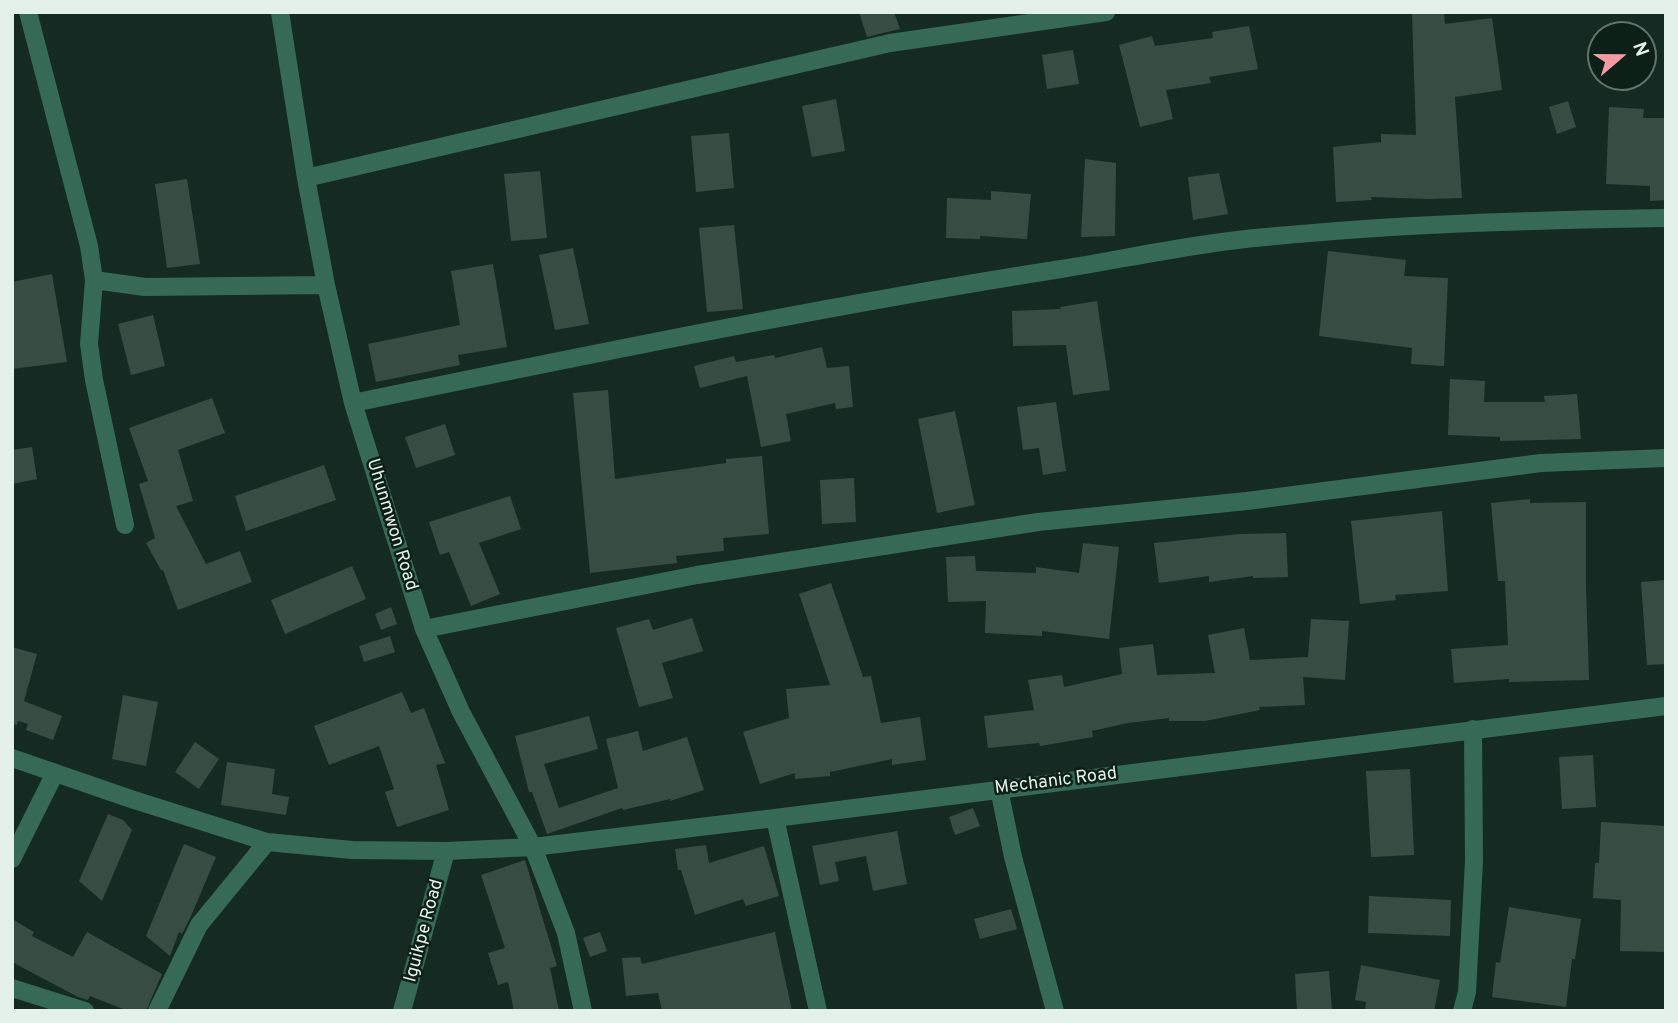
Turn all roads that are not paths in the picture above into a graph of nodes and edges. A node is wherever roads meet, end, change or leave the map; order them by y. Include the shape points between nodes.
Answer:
1 (28, 12) edge
2 (280, 12) edge
3 (1106, 12) edge
4 (306, 178) junction
5 (1666, 218) edge
6 (94, 280) junction
7 (326, 285) junction
8 (353, 403) junction
9 (1666, 458) edge
10 (125, 525) dead end
11 (424, 629) junction
12 (1666, 706) edge
13 (1473, 729) junction
14 (12, 758) edge
15 (55, 773) junction
16 (999, 789) junction
17 (775, 818) junction
18 (267, 842) junction
19 (533, 847) junction
20 (446, 851) junction
21 (12, 859) edge
22 (12, 988) edge
23 (85, 1011) edge
24 (158, 1011) edge
25 (401, 1011) edge
26 (583, 1011) edge
27 (818, 1011) edge
28 (1055, 1011) edge
29 (1462, 1011) edge

1 - 6 street
2 - 4 street, Uhunmwon Road
3 - 4 street via 890,43
4 - 7 street, Uhunmwon Road
5 - 8 street via 1488,221 1263,237 882,299
6 - 7 street via 145,287
6 - 10 street via 92,368
7 - 8 street, Uhunmwon Road
8 - 11 street, Uhunmwon Road
9 - 11 street via 1541,463 1038,522 697,575
11 - 19 street, Uhunmwon Road via 461,712
12 - 13 street, Mechanic Road
13 - 16 street, Mechanic Road
13 - 29 street via 1474,861
14 - 15 street, Mechanic Road
15 - 18 street, Mechanic Road
15 - 21 street
16 - 17 street, Mechanic Road
16 - 28 street
17 - 19 street, Mechanic Road
17 - 27 street
18 - 20 street, Mechanic Road
18 - 24 street via 199,925
19 - 20 street, Mechanic Road
19 - 26 street, Uhunmwon Road via 566,933
20 - 25 street, Iguikpe Road
22 - 23 street

